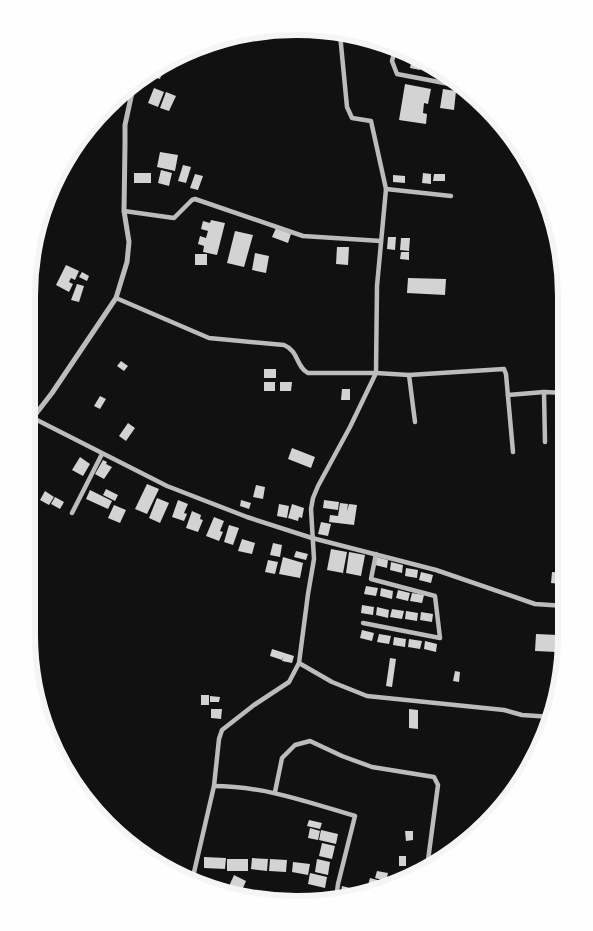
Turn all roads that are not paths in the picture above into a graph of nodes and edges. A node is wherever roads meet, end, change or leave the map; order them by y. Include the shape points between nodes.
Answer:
1 (340, 39) edge
2 (394, 54) edge
3 (449, 84) edge
4 (132, 93) edge
5 (386, 190) junction
6 (451, 196) dead end
7 (124, 211) junction
8 (381, 241) junction
9 (116, 298) junction
10 (376, 373) junction
11 (409, 375) junction
12 (544, 392) junction
13 (558, 393) edge
14 (508, 394) junction
15 (35, 415) edge
16 (35, 419) edge
17 (415, 422) dead end
18 (545, 442) dead end
19 (513, 452) dead end
20 (102, 454) junction
21 (72, 513) dead end
22 (312, 538) junction
23 (376, 554) junction
24 (558, 606) edge
25 (363, 623) dead end
26 (299, 663) junction
27 (545, 716) edge
28 (214, 786) junction
29 (275, 792) junction
30 (428, 860) edge
31 (193, 875) edge
32 (337, 893) edge

1 - 5 street via 347,107 352,118 371,121
2 - 3 street via 392,61 397,74
4 - 7 street via 125,125
5 - 6 street
5 - 8 street
7 - 8 street via 174,218 195,200 307,237
7 - 9 street via 129,242 127,262
8 - 10 street via 376,303
9 - 10 street via 209,338 284,344 292,348 306,372
9 - 15 street
10 - 11 street
10 - 22 street via 318,486 311,508
11 - 14 street via 504,370
11 - 17 street
12 - 13 street
12 - 14 street
12 - 18 street
14 - 19 street
16 - 20 street
20 - 21 street
20 - 22 street via 206,502
22 - 23 street
22 - 26 street via 314,559
23 - 24 street via 436,570 535,604
23 - 25 street via 371,579 435,596 440,638
26 - 27 street via 332,682 367,696
26 - 28 street via 289,682 222,730
28 - 29 street
28 - 31 street
29 - 30 street via 282,758 295,745 310,741 372,767 434,777 438,785
29 - 32 street via 354,816

